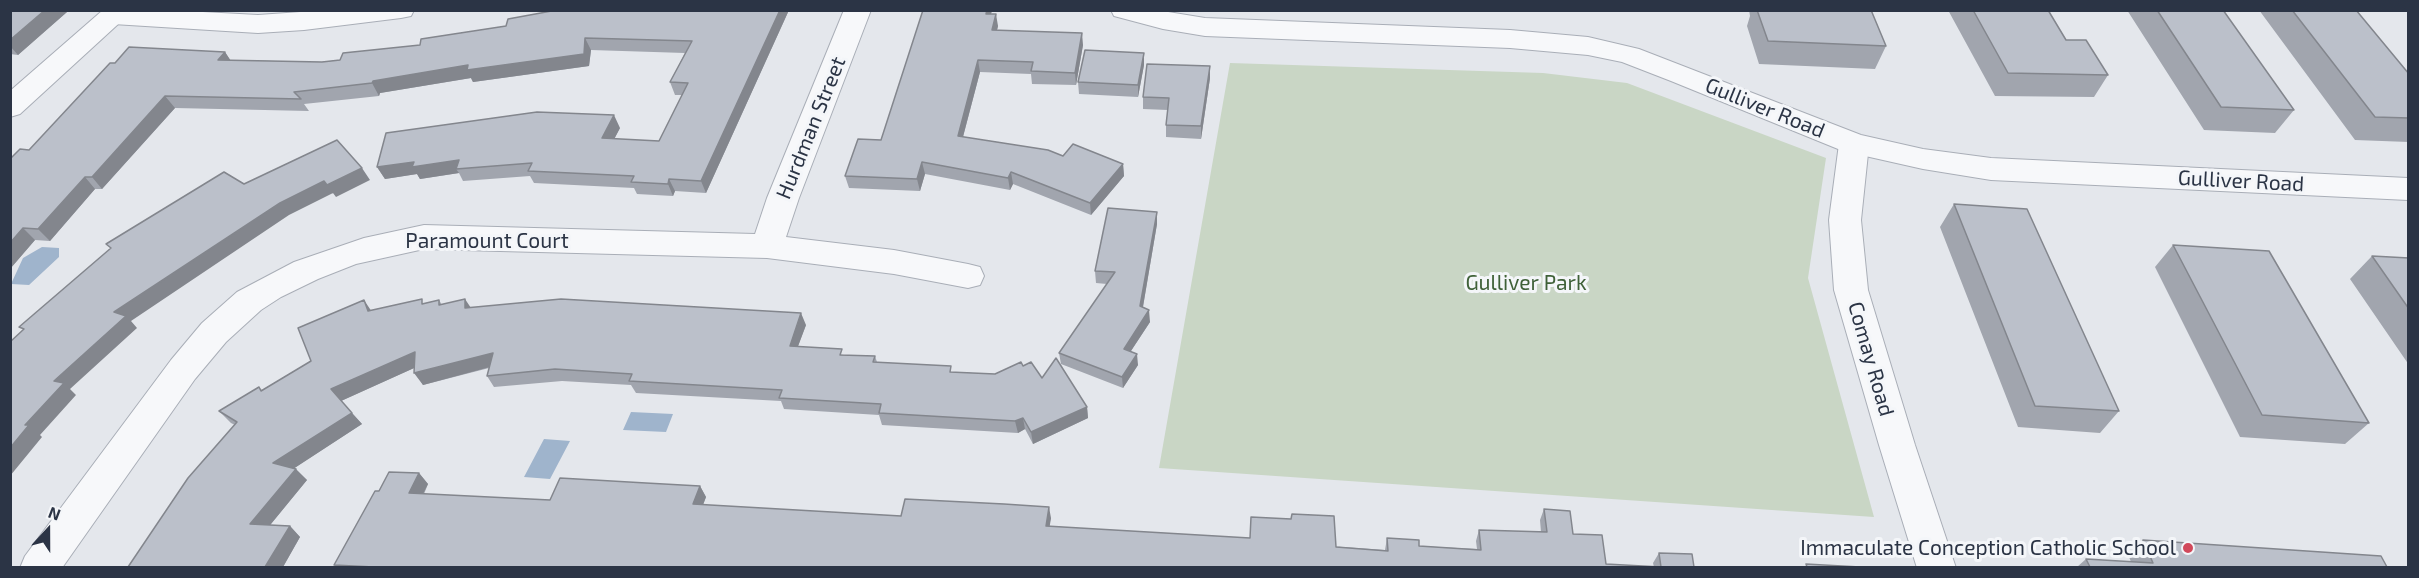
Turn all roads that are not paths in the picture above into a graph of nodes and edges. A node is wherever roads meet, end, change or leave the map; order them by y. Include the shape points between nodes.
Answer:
1 (401, 10) edge
2 (858, 10) edge
3 (1124, 10) edge
4 (116, 13) edge
5 (10, 107) edge
6 (1854, 144) junction
7 (2409, 189) edge
8 (767, 246) junction
9 (968, 276) dead end
10 (39, 567) edge
11 (1937, 567) edge

1 - 4 street via 258,24
2 - 8 street, Hurdman Street
3 - 6 street, Gulliver Road via 1205,27 1510,39 1588,46 1670,70
4 - 5 street
6 - 7 street, Gulliver Road via 1991,169
6 - 11 street, Comay Road via 1845,220 1851,290
8 - 9 street, Paramount Court
8 - 10 street, Paramount Court via 424,237 383,243 303,272 268,288 236,312 197,351

